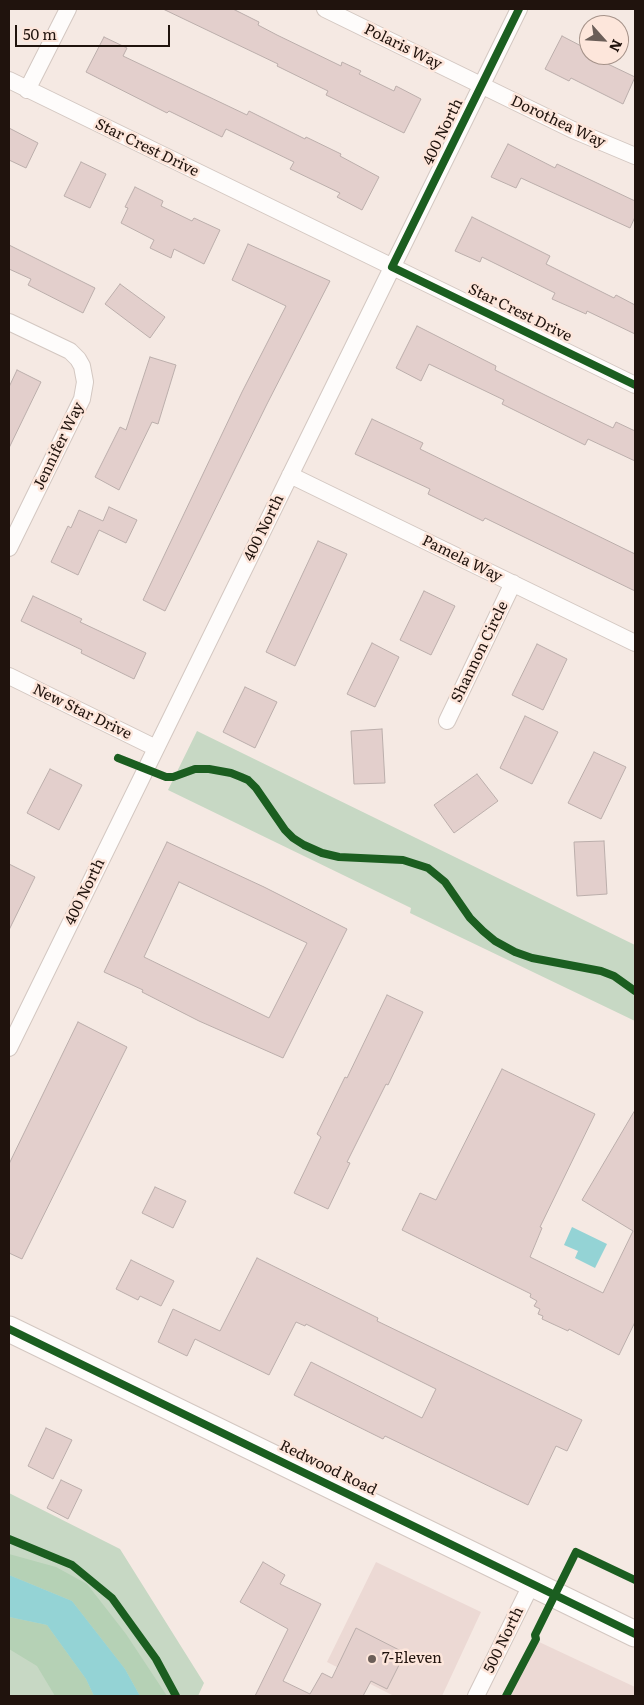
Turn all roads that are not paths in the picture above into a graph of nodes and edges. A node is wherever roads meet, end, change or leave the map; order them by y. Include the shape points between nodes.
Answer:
1 (68, 9) edge
2 (325, 9) edge
3 (519, 9) edge
4 (9, 80) edge
5 (481, 86) junction
6 (28, 90) junction
7 (635, 156) edge
8 (392, 266) junction
9 (9, 322) edge
10 (635, 385) edge
11 (290, 475) junction
12 (9, 548) edge
13 (513, 584) junction
14 (635, 643) edge
15 (9, 676) edge
16 (447, 721) dead end
17 (156, 748) junction
18 (9, 1048) edge
19 (9, 1329) edge
20 (532, 1583) junction
21 (635, 1634) edge
22 (476, 1696) edge

1 - 6 street
2 - 5 street, Polaris Way
3 - 5 street, 400 North
4 - 6 street, Star Crest Drive
5 - 7 street, Dorothea Way
5 - 8 street, 400 North
6 - 8 street, Star Crest Drive
8 - 10 street, Star Crest Drive
8 - 11 street, 400 North
9 - 12 street, Jennifer Way via 70,352 82,366 85,382 82,399
11 - 13 street, Pamela Way
11 - 17 street, 400 North
13 - 14 street, Pamela Way
13 - 16 street, Shannon Circle
15 - 17 street, New Star Drive
17 - 18 street, 400 North
19 - 20 main road, Redwood Road
20 - 21 main road, Redwood Road
20 - 22 street, 500 North

